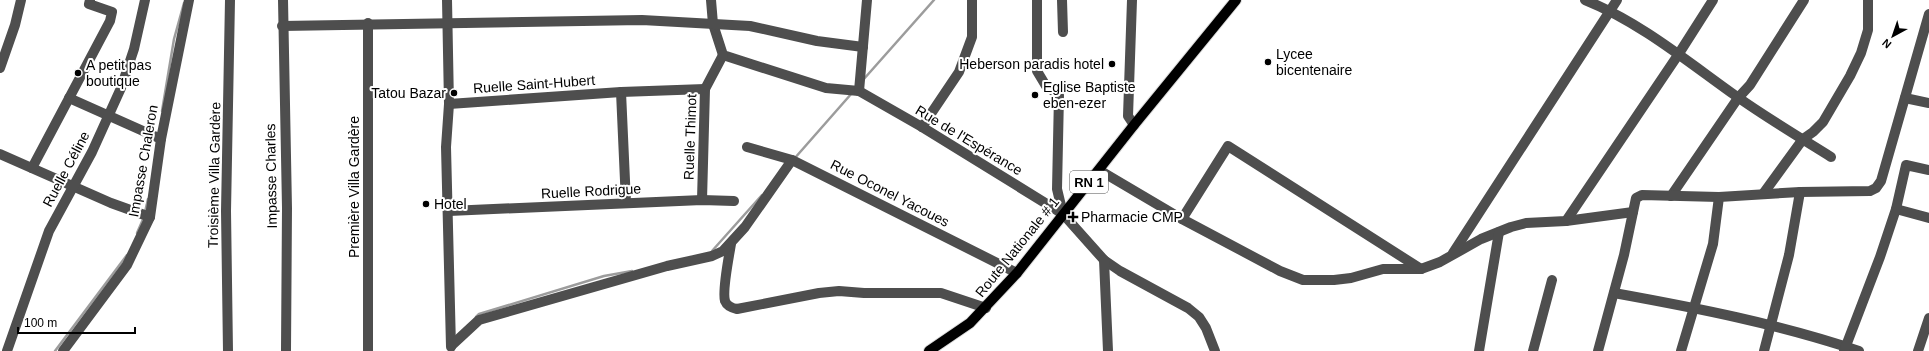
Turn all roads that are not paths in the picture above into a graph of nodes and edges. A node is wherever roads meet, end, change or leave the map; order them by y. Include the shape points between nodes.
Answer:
1 (21, 0) edge
2 (90, 0) edge
3 (145, 0) edge
4 (189, 0) edge
5 (230, 0) edge
6 (283, 0) edge
7 (447, 0) edge
8 (711, 0) edge
9 (867, 0) edge
10 (972, 0) edge
11 (1037, 0) edge
12 (1062, 0) edge
13 (1132, 0) edge
14 (1236, 0) edge
15 (1586, 0) edge
16 (1617, 0) edge
17 (1713, 0) edge
18 (1804, 0) edge
19 (1868, 0) edge
20 (1611, 10) junction
21 (1929, 14) edge
22 (368, 23) junction
23 (446, 24) junction
24 (713, 24) junction
25 (282, 26) junction
26 (1063, 32) dead end
27 (863, 47) junction
28 (723, 55) junction
29 (1678, 55) junction
30 (0, 68) edge
31 (705, 89) junction
32 (859, 91) junction
33 (621, 92) junction
34 (69, 98) junction
35 (1738, 98) junction
36 (1905, 98) junction
37 (1929, 103) edge
38 (449, 104) junction
39 (108, 117) junction
40 (1134, 125) junction
41 (922, 127) junction
42 (161, 139) junction
43 (1803, 139) junction
44 (747, 147) dead end
45 (0, 154) edge
46 (1831, 157) dead end
47 (792, 160) junction
48 (32, 168) junction
49 (1099, 170) junction
50 (1929, 170) edge
51 (73, 186) junction
52 (1800, 192) junction
53 (1762, 194) junction
54 (1671, 196) junction
55 (1720, 197) junction
56 (702, 200) junction
57 (734, 201) dead end
58 (626, 203) junction
59 (1896, 209) junction
60 (449, 211) junction
61 (1633, 212) junction
62 (1063, 214) junction
63 (150, 217) junction
64 (1929, 218) edge
65 (1182, 219) junction
66 (1566, 220) junction
67 (1499, 232) junction
68 (731, 244) junction
69 (1452, 255) junction
70 (1104, 260) junction
71 (1421, 269) junction
72 (1017, 273) junction
73 (1552, 280) dead end
74 (1614, 293) junction
75 (1694, 307) junction
76 (986, 308) junction
77 (1929, 318) edge
78 (1770, 325) junction
79 (451, 348) edge
80 (1844, 349) edge
81 (7, 351) edge
82 (63, 351) edge
83 (228, 351) edge
84 (286, 351) edge
85 (368, 351) edge
86 (929, 351) edge
87 (1108, 351) edge
88 (1215, 351) edge
89 (1479, 351) edge
90 (1533, 351) edge
91 (1598, 351) edge
92 (1682, 351) edge
93 (1764, 351) edge
94 (1859, 351) edge
95 (1918, 351) edge

1 - 30 street
2 - 34 street via 89,4 112,12 110,21
3 - 39 street, Ruelle Céline via 126,75
4 - 42 street, Impasse Chaleron
5 - 83 street, Troisième Villa Gardère via 226,211
6 - 25 street, Impasse Charles
7 - 23 street
8 - 24 street
9 - 27 street
10 - 41 street via 972,37 959,72
11 - 62 street via 1037,70 1046,86 1059,95 1057,189
12 - 26 street
13 - 40 street via 1128,116
14 - 40 main road, Route Nationale # 1 / RN 1
15 - 20 street
16 - 20 street
17 - 29 street
18 - 35 street via 1750,85
19 - 43 street via 1868,30 1861,53 1823,122
20 - 29 street
20 - 69 street
21 - 36 street
22 - 23 street
22 - 25 street
22 - 85 street, Première Villa Gardère
23 - 24 street via 626,20
23 - 38 street
24 - 27 street via 750,26 818,42
24 - 28 street
25 - 84 street, Impasse Charles via 287,208
27 - 32 street
28 - 31 street, Ruelle Thimot
28 - 32 street via 826,88
29 - 35 street
29 - 66 street
31 - 33 street, Ruelle Saint-Hubert
31 - 56 street, Ruelle Thimot
32 - 41 street, Rue de l'Espérance
33 - 38 street, Ruelle Saint-Hubert
33 - 58 street
34 - 39 street
34 - 48 street
35 - 43 street
35 - 54 street
36 - 37 street
36 - 52 street via 1881,181 1876,188 1870,191
38 - 60 street via 446,147
39 - 42 street
39 - 51 street, Ruelle Céline
40 - 49 main road, Route Nationale # 1 / RN 1
41 - 62 street, Rue de l'Espérance
42 - 63 street, Impasse Chaleron
43 - 46 street
43 - 53 street
44 - 47 street, Rue Oconel Yacoues
45 - 48 street
47 - 68 street
47 - 72 street, Rue Oconel Yacoues
48 - 51 street
49 - 62 main road, Route Nationale # 1 / RN 1
49 - 65 street
50 - 59 street via 1906,165
51 - 63 street
51 - 81 street, Ruelle Céline via 49,230
52 - 53 street
52 - 78 street via 1789,255
53 - 55 street
54 - 55 street
54 - 61 street via 1636,198
55 - 75 street via 1713,244
56 - 57 street, Ruelle Rodrigue
56 - 58 street, Ruelle Rodrigue
58 - 60 street, Ruelle Rodrigue
59 - 64 street
59 - 80 street via 1880,258
60 - 79 street
61 - 66 street
61 - 74 street
62 - 70 street
62 - 72 main road, Route Nationale # 1 / RN 1
63 - 82 street, Impasse Chaleron via 127,265
65 - 71 street via 1280,271 1303,280 1351,278 1383,269
65 - 71 street via 1228,146
66 - 67 street via 1526,223
67 - 69 street
67 - 89 street
68 - 76 street via 725,295 727,304 732,308 839,291 941,292
68 - 79 street via 712,256 667,266 479,320 470,326
69 - 71 street
70 - 87 street
70 - 88 street via 1188,308 1199,317
72 - 76 main road, Route Nationale # 1 / RN 1
73 - 90 street
74 - 75 street
74 - 91 street
75 - 78 street
75 - 92 street
76 - 86 main road, Route Nationale # 1 / RN 1 via 970,323
77 - 95 street
78 - 80 street
78 - 93 street
80 - 94 street

